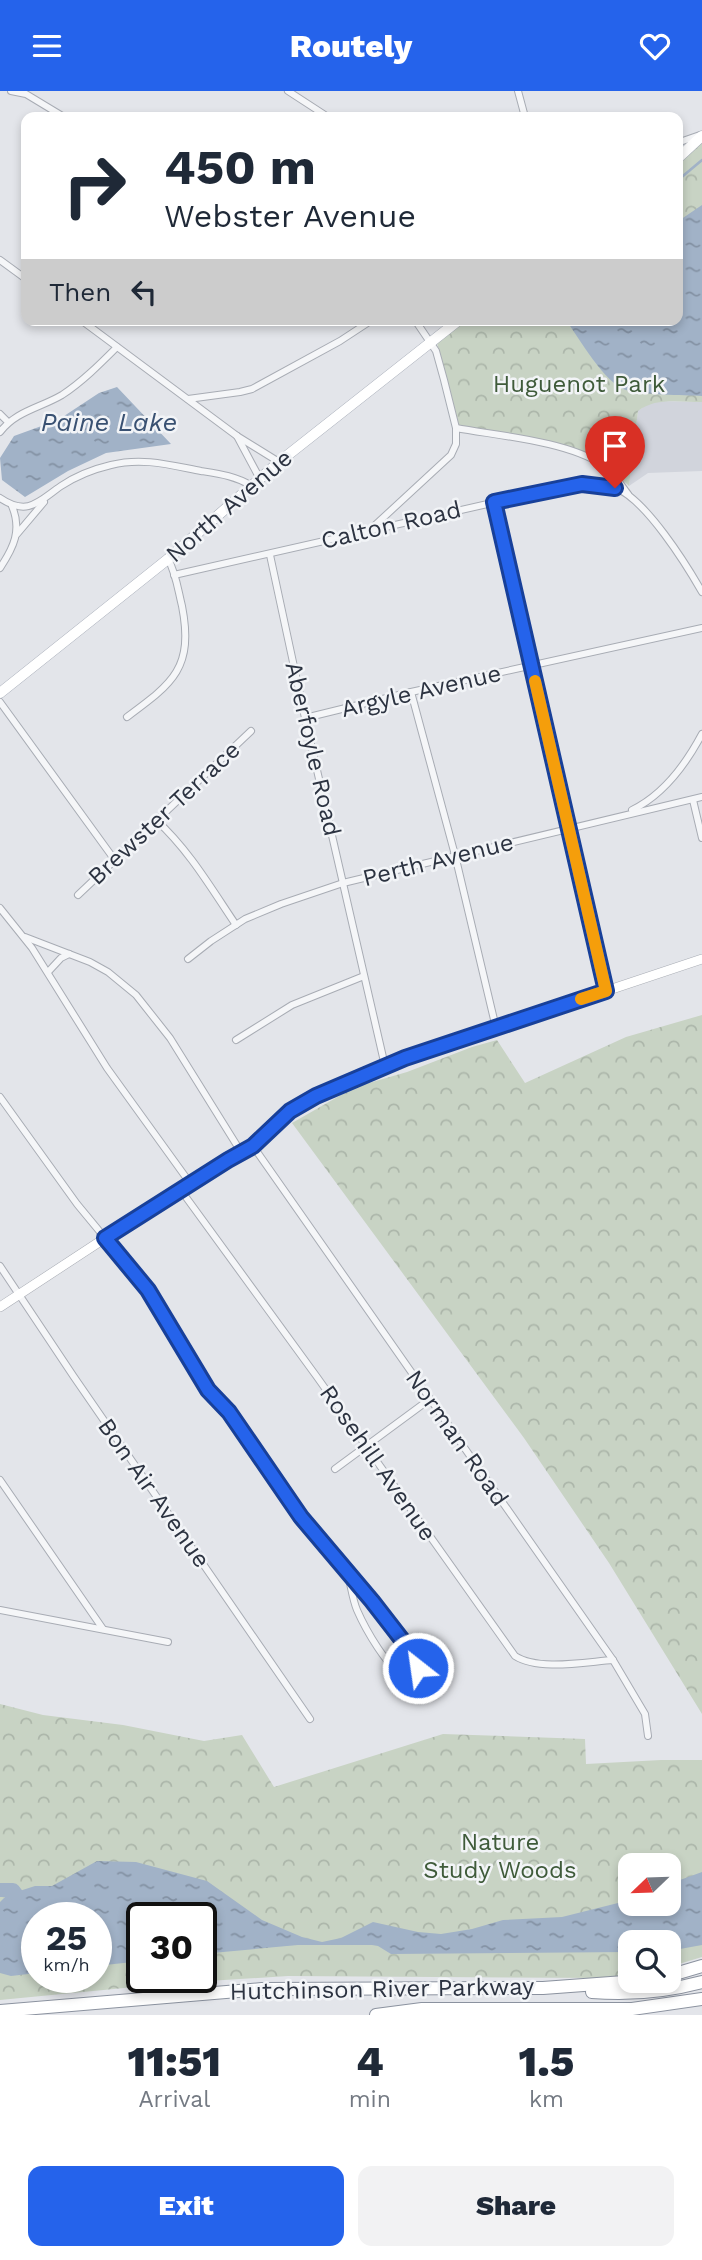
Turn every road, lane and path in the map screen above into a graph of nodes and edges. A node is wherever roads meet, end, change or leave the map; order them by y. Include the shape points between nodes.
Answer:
1 (10, 91) edge
2 (288, 91) edge
3 (520, 91) edge
4 (26, 92) edge
5 (56, 112) edge
6 (320, 112) edge
7 (523, 112) edge
8 (702, 135) edge
9 (683, 141) edge
10 (683, 153) edge
11 (0, 260) edge
12 (21, 275) edge
13 (89, 326) edge
14 (360, 326) edge
15 (419, 326) edge
16 (451, 326) edge
17 (431, 342) junction
18 (117, 347) junction
19 (188, 398) junction
20 (0, 414) edge
21 (8, 422) junction
22 (456, 428) junction
23 (0, 432) edge
24 (237, 436) junction
25 (279, 462) junction
26 (256, 483) junction
27 (630, 497) junction
28 (0, 498) edge
29 (46, 499) junction
30 (494, 502) junction
31 (12, 506) junction
32 (370, 529) junction
33 (16, 535) junction
34 (270, 555) junction
35 (168, 559) junction
36 (0, 568) edge
37 (174, 575) junction
38 (702, 592) edge
39 (702, 628) edge
40 (531, 666) junction
41 (411, 692) junction
42 (0, 693) edge
43 (0, 702) edge
44 (127, 717) dead end
45 (305, 718) junction
46 (251, 731) dead end
47 (702, 734) edge
48 (702, 797) edge
49 (693, 800) junction
50 (610, 818) junction
51 (156, 820) junction
52 (570, 828) junction
53 (702, 838) edge
54 (455, 855) junction
55 (114, 859) junction
56 (342, 883) junction
57 (78, 895) dead end
58 (0, 908) edge
59 (236, 925) junction
60 (23, 937) junction
61 (69, 954) junction
62 (188, 959) dead end
63 (702, 959) edge
64 (48, 972) junction
65 (364, 976) junction
66 (606, 991) junction
67 (496, 1028) junction
68 (236, 1040) dead end
69 (385, 1066) junction
70 (0, 1097) edge
71 (253, 1146) junction
72 (241, 1152) junction
73 (190, 1183) junction
74 (180, 1189) junction
75 (105, 1238) junction
76 (0, 1266) edge
77 (19, 1294) junction
78 (0, 1307) edge
79 (430, 1399) junction
80 (365, 1446) junction
81 (335, 1469) dead end
82 (0, 1480) edge
83 (347, 1572) junction
84 (0, 1610) edge
85 (103, 1629) junction
86 (168, 1642) dead end
87 (613, 1660) junction
88 (310, 1719) dead end
89 (648, 1736) dead end
90 (702, 1966) edge
91 (681, 1972) edge
92 (618, 1982) edge
93 (702, 1982) edge
94 (546, 1987) junction
95 (702, 1999) edge
96 (0, 2011) edge
97 (376, 2015) edge

1 - 4 street
2 - 6 street
3 - 7 street
4 - 5 street
8 - 9 street
8 - 10 main road
11 - 12 street
13 - 18 street
14 - 19 street via 252,389
15 - 17 street
16 - 17 main road, North Avenue
17 - 22 street
17 - 25 main road, North Avenue
18 - 19 street
18 - 21 street via 60,396
19 - 24 street
20 - 21 street
21 - 23 street
22 - 27 street via 584,455 611,471
22 - 32 street via 451,455
24 - 25 street
24 - 26 street
25 - 26 main road, North Avenue
26 - 29 street via 174,464 139,461 98,468
26 - 35 main road, North Avenue
27 - 30 street, Calton Road via 615,488 582,484
27 - 38 street, Calton Road via 672,543
28 - 31 street
29 - 31 street
29 - 33 street
30 - 32 street, Calton Road
30 - 40 street
31 - 33 street
32 - 34 street, Calton Road
33 - 36 street
34 - 37 street, Calton Road
34 - 45 street, Aberfoyle Road
35 - 37 street
35 - 42 main road, North Avenue
37 - 44 street via 185,624 183,660 164,689
39 - 40 street, Argyle Avenue
40 - 41 street, Argyle Avenue
40 - 52 street
41 - 45 street, Argyle Avenue
41 - 54 street
43 - 55 street
45 - 56 street, Aberfoyle Road
46 - 51 street, Brewster Terrace
47 - 50 street via 676,774 652,798
48 - 49 street, Perth Avenue
49 - 50 street, Perth Avenue
49 - 53 street
50 - 52 street, Perth Avenue
51 - 55 street, Brewster Terrace
51 - 59 street via 197,866
52 - 54 street, Perth Avenue
52 - 66 street
54 - 56 street, Perth Avenue
54 - 67 street
55 - 57 street, Brewster Terrace
56 - 59 street, Perth Avenue
56 - 65 street, Aberfoyle Road
58 - 60 street
59 - 62 street, Perth Avenue
60 - 61 street
60 - 64 street
61 - 64 street
61 - 72 street via 108,972 136,995 170,1038
63 - 66 street
64 - 73 street via 107,1068
65 - 68 street via 292,1005
65 - 69 street, Aberfoyle Road
66 - 67 street
67 - 69 street
69 - 71 street via 290,1111
70 - 75 street
71 - 72 street
71 - 79 street, Norman Road
72 - 73 street
73 - 74 street
74 - 75 street
74 - 80 street, Rosehill Avenue
75 - 77 street
75 - 83 street via 148,1290 208,1390
76 - 77 street, Bon Air Avenue
77 - 78 street
77 - 88 street, Bon Air Avenue
79 - 80 street
79 - 87 street, Norman Road
80 - 81 street
80 - 87 street, Rosehill Avenue via 514,1656 537,1663
82 - 85 street
83 - 83 street via 357,1610 380,1651 401,1675 416,1671 419,1664 413,1654
84 - 85 street
85 - 86 street
87 - 89 street, Norman Road via 645,1714
90 - 91 highway
92 - 94 highway, Hutchinson River Parkway
93 - 94 highway via 620,1994
94 - 96 highway, Hutchinson River Parkway via 262,1989
95 - 97 highway via 632,2009 422,2010

